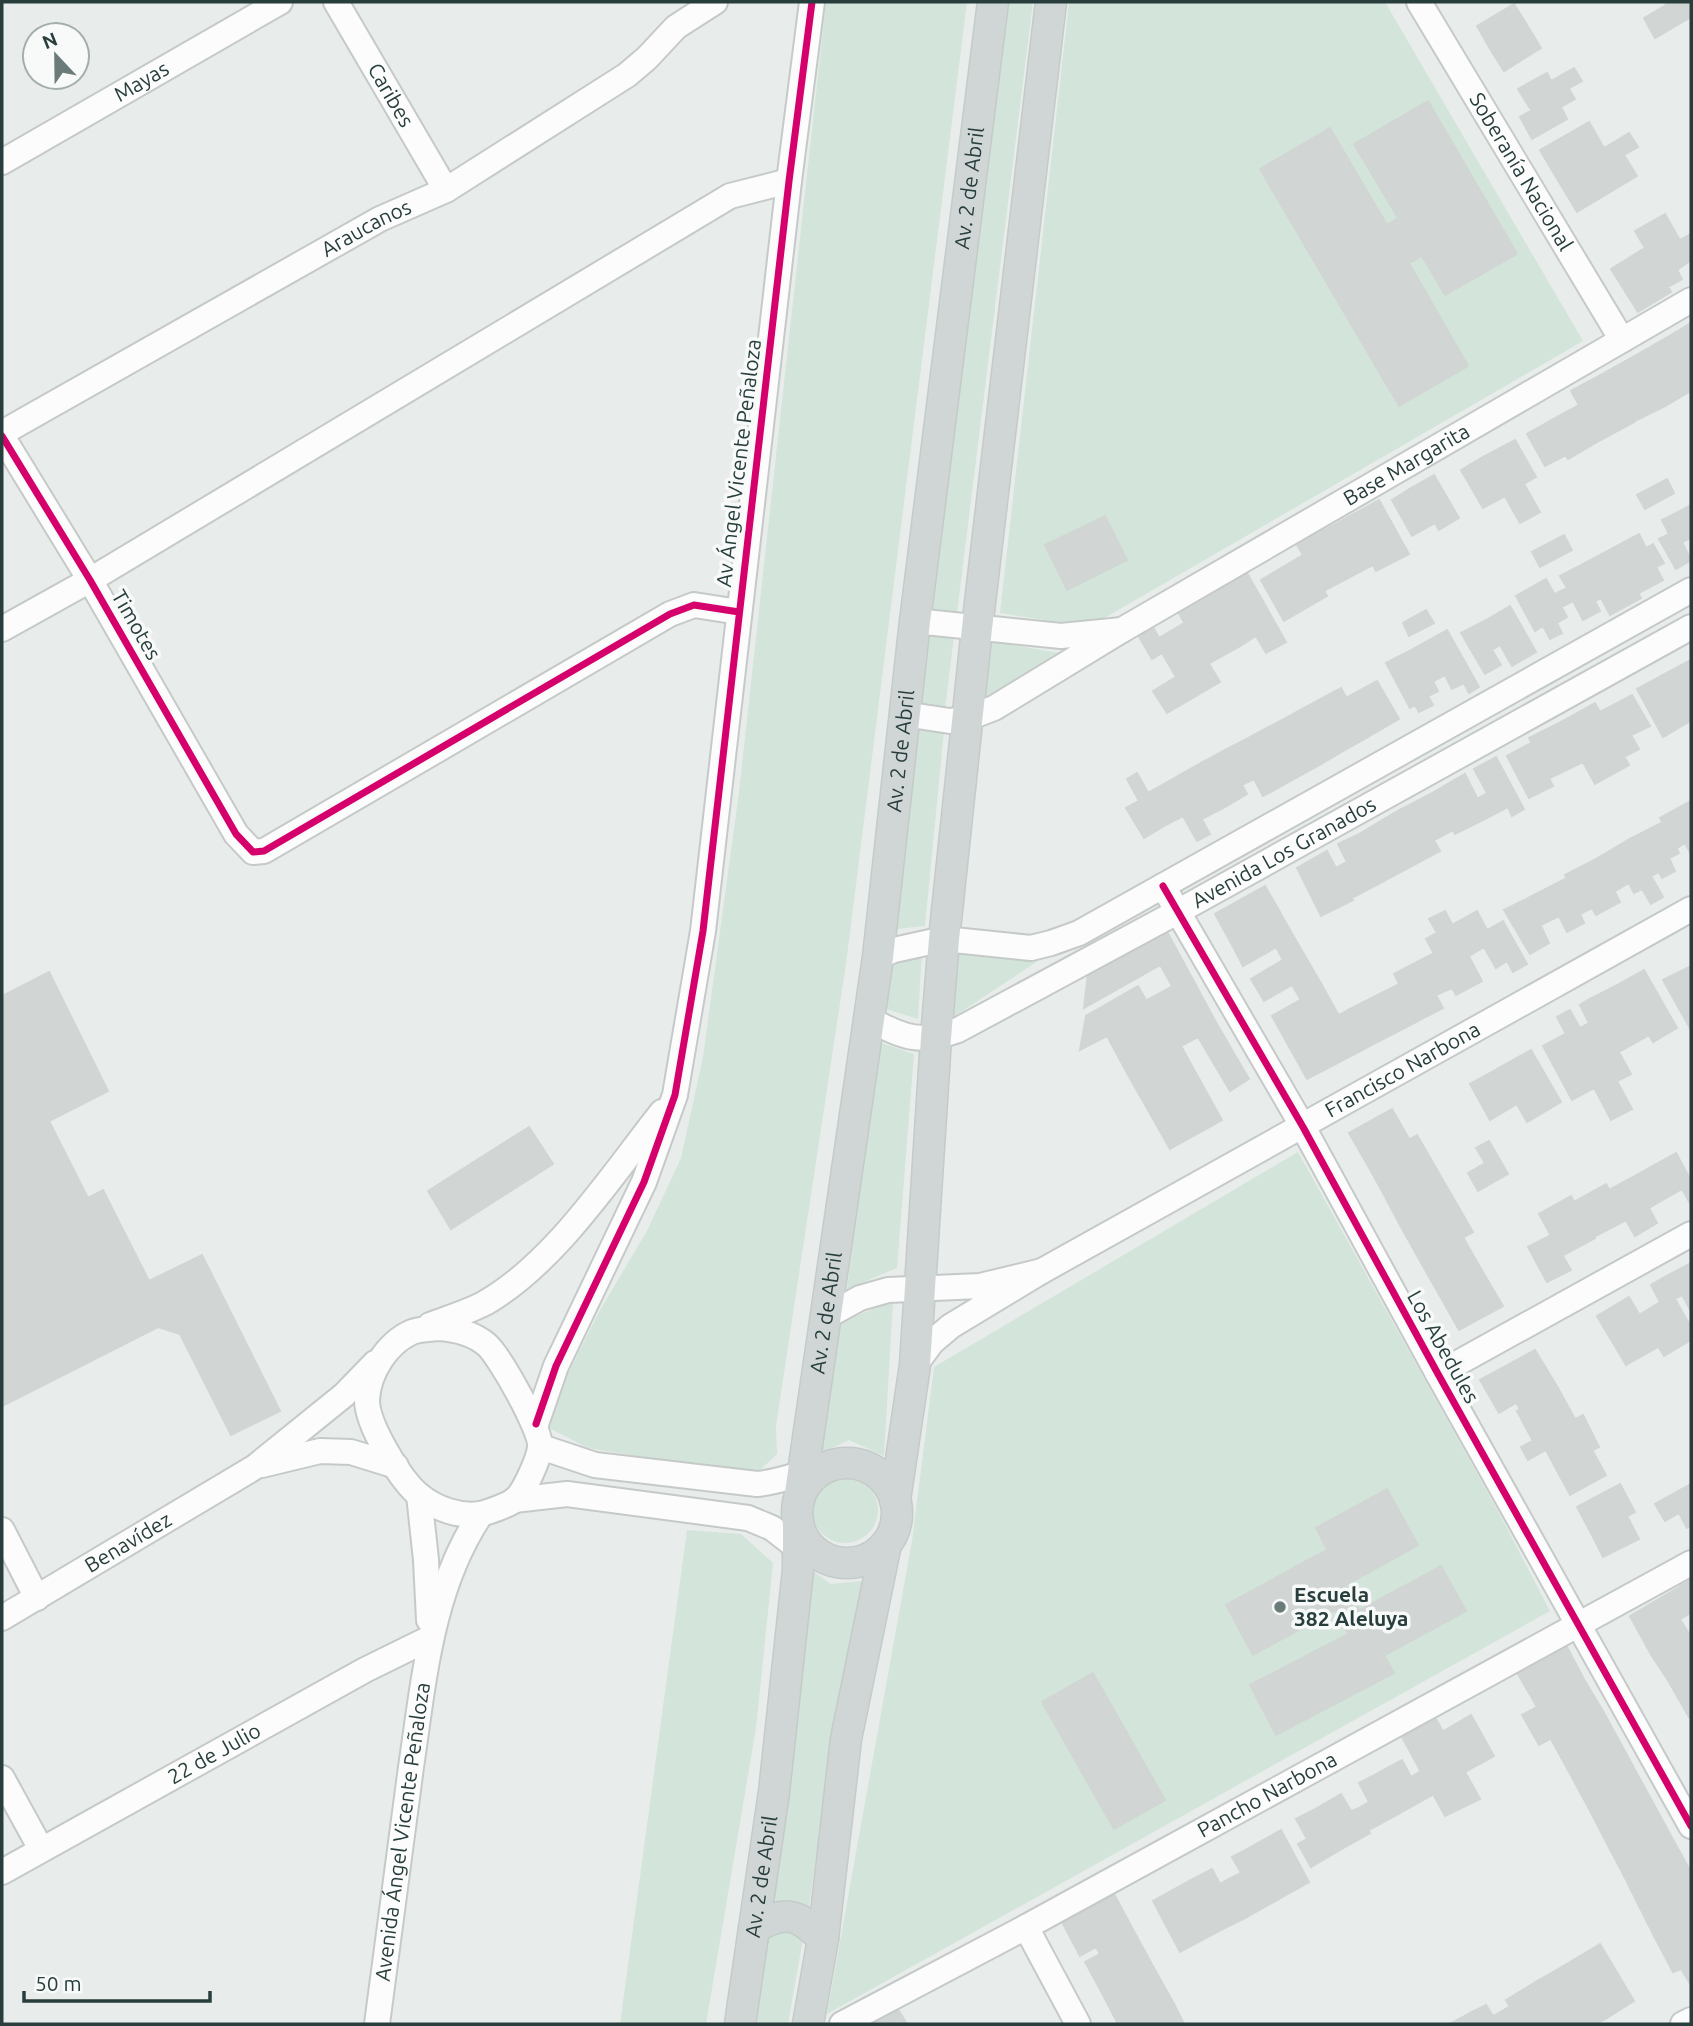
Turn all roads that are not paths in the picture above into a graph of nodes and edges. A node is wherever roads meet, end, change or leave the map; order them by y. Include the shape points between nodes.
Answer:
1 (280, 2) edge
2 (337, 2) edge
3 (715, 2) edge
4 (812, 2) edge
5 (993, 2) edge
6 (1051, 2) edge
7 (1419, 2) edge
8 (2, 162) edge
9 (789, 181) junction
10 (446, 190) junction
11 (1691, 300) edge
12 (1622, 340) junction
13 (2, 435) edge
14 (90, 580) junction
15 (1691, 590) edge
16 (739, 611) junction
17 (915, 621) junction
18 (1691, 627) edge
19 (977, 628) junction
20 (2, 629) edge
21 (1122, 631) junction
22 (904, 714) junction
23 (968, 718) junction
24 (1163, 886) junction
25 (1691, 909) edge
26 (1179, 911) junction
27 (944, 939) junction
28 (878, 957) junction
29 (868, 1019) junction
30 (936, 1038) junction
31 (675, 1095) junction
32 (1303, 1127) junction
33 (1691, 1234) edge
34 (1042, 1272) junction
35 (919, 1289) junction
36 (827, 1315) junction
37 (412, 1332) junction
38 (387, 1349) junction
39 (915, 1365) junction
40 (1438, 1374) junction
41 (538, 1436) junction
42 (396, 1466) junction
43 (255, 1467) junction
44 (419, 1495) junction
45 (514, 1500) junction
46 (895, 1500) junction
47 (808, 1511) junction
48 (481, 1514) junction
49 (2, 1530) edge
50 (886, 1544) junction
51 (1691, 1563) edge
52 (37, 1598) junction
53 (2, 1619) edge
54 (1580, 1625) junction
55 (430, 1639) junction
56 (2, 1778) edge
57 (1691, 1826) edge
58 (41, 1849) junction
59 (2, 1872) edge
60 (1026, 1927) junction
61 (754, 1928) junction
62 (823, 1940) junction
63 (1691, 2020) edge
64 (377, 2024) edge
65 (740, 2024) edge
66 (808, 2024) edge
67 (842, 2024) edge
68 (1078, 2024) edge
69 (1683, 2024) edge

1 - 8 street, Mayas
2 - 10 street, Caribes
3 - 10 street, Araucanos via 676,27 626,75
4 - 9 street, Av Ángel Vicente Peñaloza
5 - 17 main road, Av. 2 de Abril
6 - 19 main road
7 - 12 street, Soberanía Nacional
9 - 14 street via 730,196
9 - 16 street, Av Ángel Vicente Peñaloza
10 - 13 street, Araucanos via 380,219
11 - 12 street, Base Margarita
12 - 21 street, Base Margarita
13 - 14 street, Timotes
14 - 16 street, Timotes via 236,834 253,852 264,851 670,614 694,605
14 - 20 street
15 - 24 street, Avenida Los Granados
16 - 31 street, Av Ángel Vicente Peñaloza via 703,931
17 - 19 street, Base Margarita
17 - 22 main road, Av. 2 de Abril
18 - 26 street, Avenida Los Granados
19 - 21 street, Base Margarita via 1060,636
19 - 23 main road
21 - 23 street, Base Margarita via 994,708
22 - 23 street, Base Margarita via 950,721
22 - 28 main road, Av. 2 de Abril
23 - 27 main road
24 - 26 street, Los Abedules
24 - 27 street, Avenida Los Granados via 1079,933 1031,948
25 - 32 street, Francisco Narbona
26 - 30 street, Avenida Los Granados
26 - 32 street, Los Abedules
27 - 28 street, Avenida Los Granados
27 - 30 main road
28 - 29 main road, Av. 2 de Abril
29 - 30 street via 916,1039
29 - 36 main road, Av. 2 de Abril
30 - 35 main road
31 - 37 street via 556,1245 524,1276 484,1303
31 - 41 street via 644,1182 556,1366
32 - 34 street, Francisco Narbona
32 - 40 street, Los Abedules
33 - 40 street
34 - 35 street, Francisco Narbona via 980,1286
34 - 39 street, Francisco Narbona via 951,1326
35 - 36 street, Francisco Narbona via 888,1290
35 - 39 main road
36 - 47 main road, Av. 2 de Abril
37 - 38 street
37 - 41 street via 454,1329 488,1346
38 - 42 street via 376,1366 368,1400 374,1428
38 - 43 street, Benavídez via 344,1395
39 - 46 main road
40 - 54 street, Los Abedules
41 - 45 street via 531,1473
41 - 47 street via 595,1465 757,1484 778,1482
42 - 43 street, Benavídez via 351,1452 320,1451
42 - 44 street
43 - 52 street, Benavídez
44 - 48 street via 442,1509
44 - 55 street, Avenida Ángel Vicente Peñaloza
45 - 47 street via 567,1494 748,1518 772,1528
45 - 48 street
46 - 47 main road via 881,1476 856,1464
46 - 50 main road via 896,1523
47 - 50 main road via 841,1563 873,1556
47 - 61 main road, Av. 2 de Abril
48 - 55 street, Avenida Ángel Vicente Peñaloza via 454,1561
49 - 52 street
50 - 62 main road via 846,1739
51 - 54 street, Pancho Narbona
52 - 53 street, Benavídez
54 - 57 street, Los Abedules
54 - 60 street, Pancho Narbona
55 - 58 street, 22 de Julio via 365,1670
55 - 64 street, Avenida Ángel Vicente Peñaloza
56 - 58 street
58 - 59 street, 22 de Julio
60 - 67 street, Pancho Narbona
60 - 68 street
61 - 62 main road via 771,1918 791,1915 807,1923
61 - 65 main road, Av. 2 de Abril
62 - 66 main road
63 - 69 street

